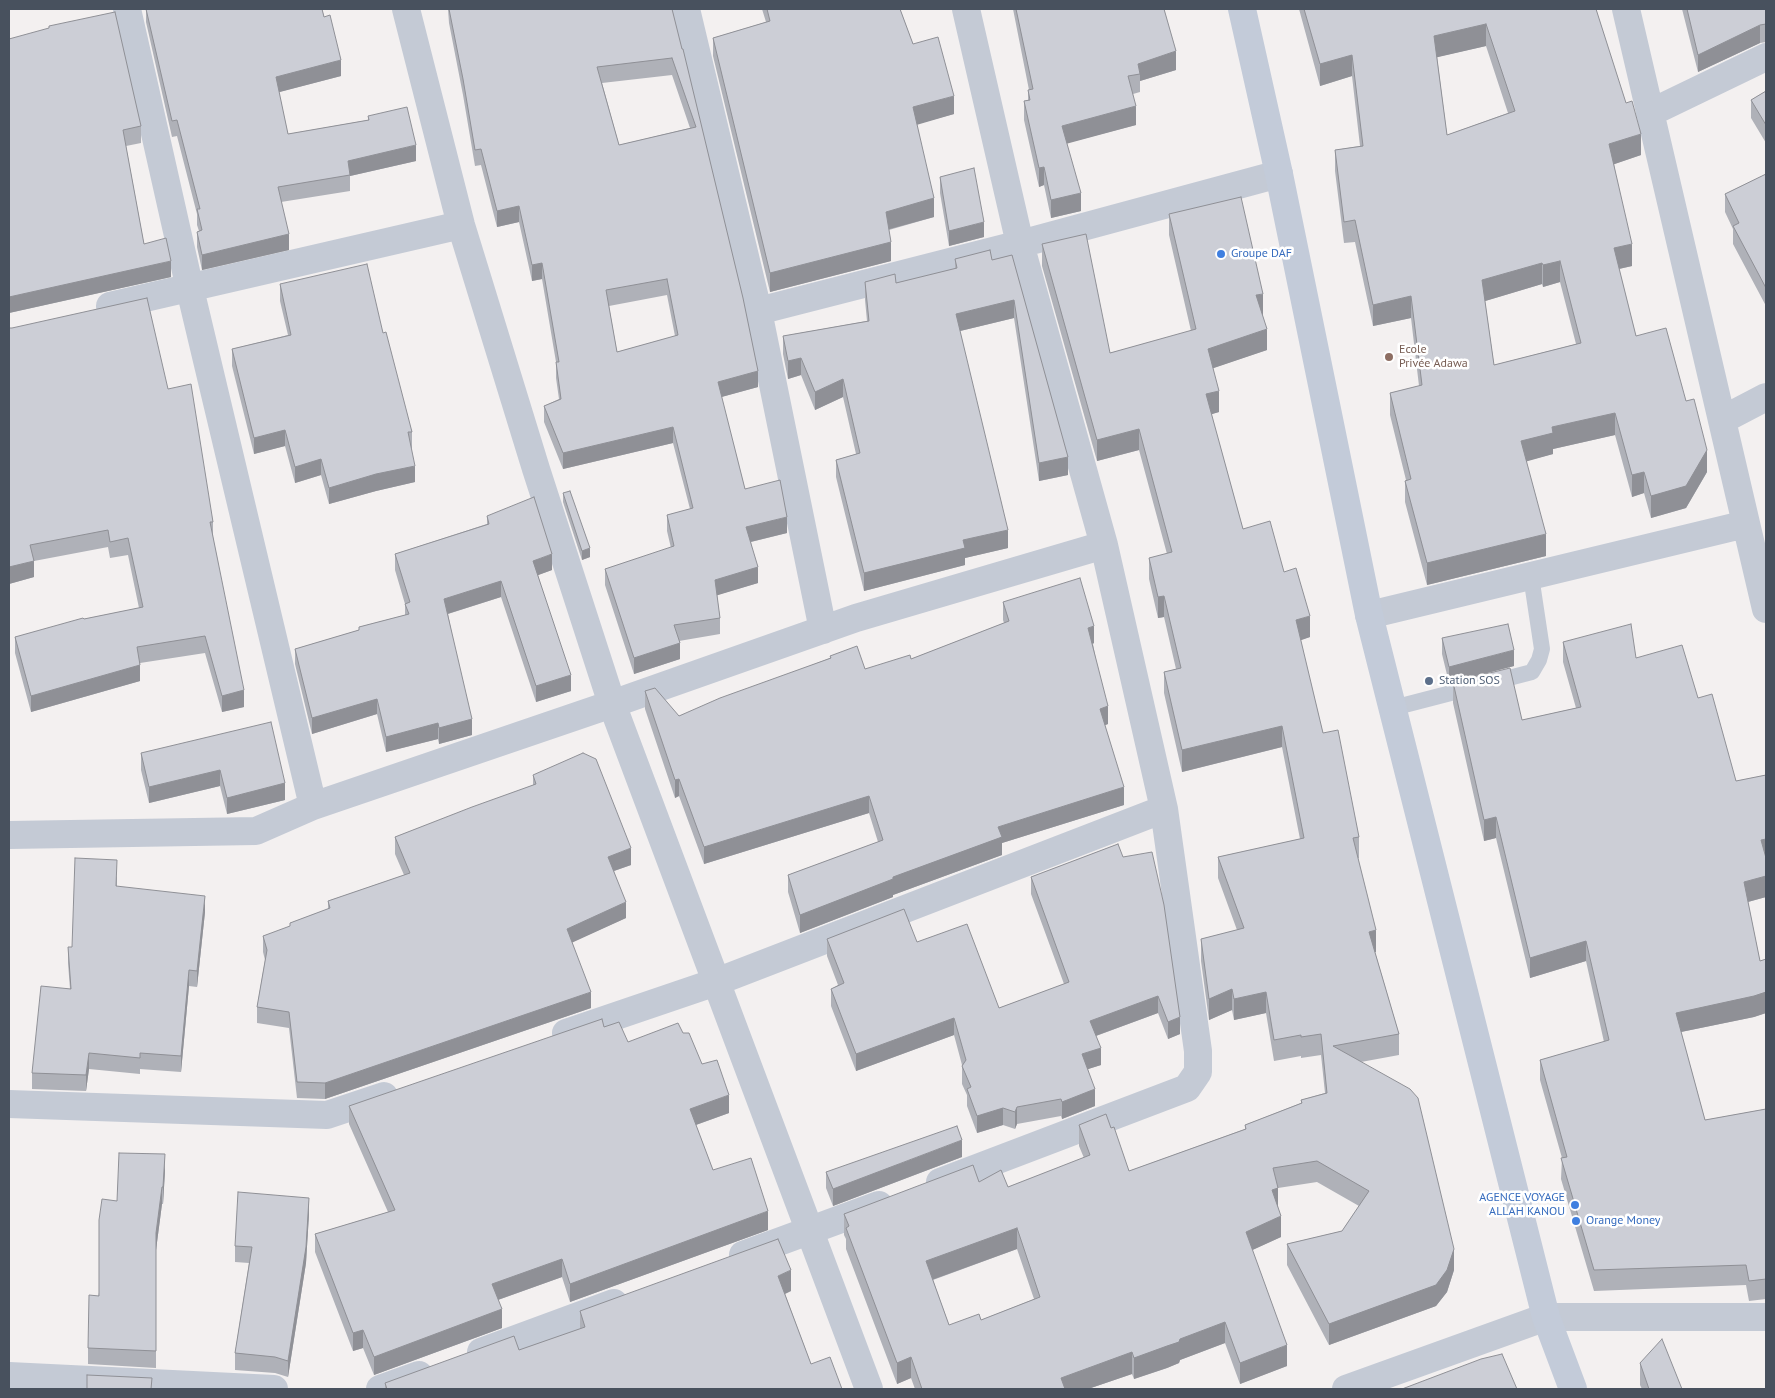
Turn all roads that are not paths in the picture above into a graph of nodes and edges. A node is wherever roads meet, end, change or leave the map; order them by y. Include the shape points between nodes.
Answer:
1 (127, 9) edge
2 (406, 9) edge
3 (686, 9) edge
4 (966, 9) edge
5 (1242, 9) edge
6 (1626, 9) edge
7 (1766, 57) edge
8 (1650, 113) junction
9 (1280, 174) junction
10 (461, 225) junction
11 (1020, 244) junction
12 (190, 289) junction
13 (758, 311) junction
14 (85, 312) edge
15 (1766, 397) edge
16 (1722, 420) junction
17 (1746, 524) junction
18 (1104, 545) junction
19 (1531, 576) junction
20 (1766, 609) edge
21 (1370, 615) junction
22 (823, 630) junction
23 (612, 704) junction
24 (1393, 708) junction
25 (313, 806) junction
26 (1164, 809) junction
27 (9, 835) edge
28 (716, 982) junction
29 (540, 1042) edge
30 (410, 1087) edge
31 (9, 1104) edge
32 (810, 1231) junction
33 (716, 1266) edge
34 (642, 1293) edge
35 (1766, 1317) edge
36 (1546, 1318) junction
37 (9, 1376) edge
38 (274, 1389) edge
39 (380, 1389) edge
40 (869, 1389) edge
41 (1346, 1389) edge
42 (1573, 1389) edge

1 - 12 street
2 - 10 street
3 - 13 street
4 - 11 street
5 - 9 main road
6 - 8 street
7 - 8 street
8 - 16 street
9 - 11 street
9 - 21 main road
10 - 12 street
10 - 23 street
11 - 13 street
11 - 18 street
12 - 14 street
12 - 25 street
13 - 22 street
15 - 16 street
16 - 17 street
17 - 19 street
17 - 20 street
18 - 22 street
18 - 26 street
19 - 21 street
19 - 24 lane via 1542,649 1540,660 1532,672
21 - 24 main road
22 - 23 street
23 - 25 street
23 - 28 street
24 - 36 main road
25 - 27 street via 256,831
26 - 28 street
26 - 32 street via 1198,1051 1198,1072 1187,1088
28 - 29 street
28 - 32 street
30 - 31 street via 327,1115
32 - 33 street
32 - 40 street
34 - 39 street
35 - 36 street
36 - 41 street
36 - 42 main road
37 - 38 street

